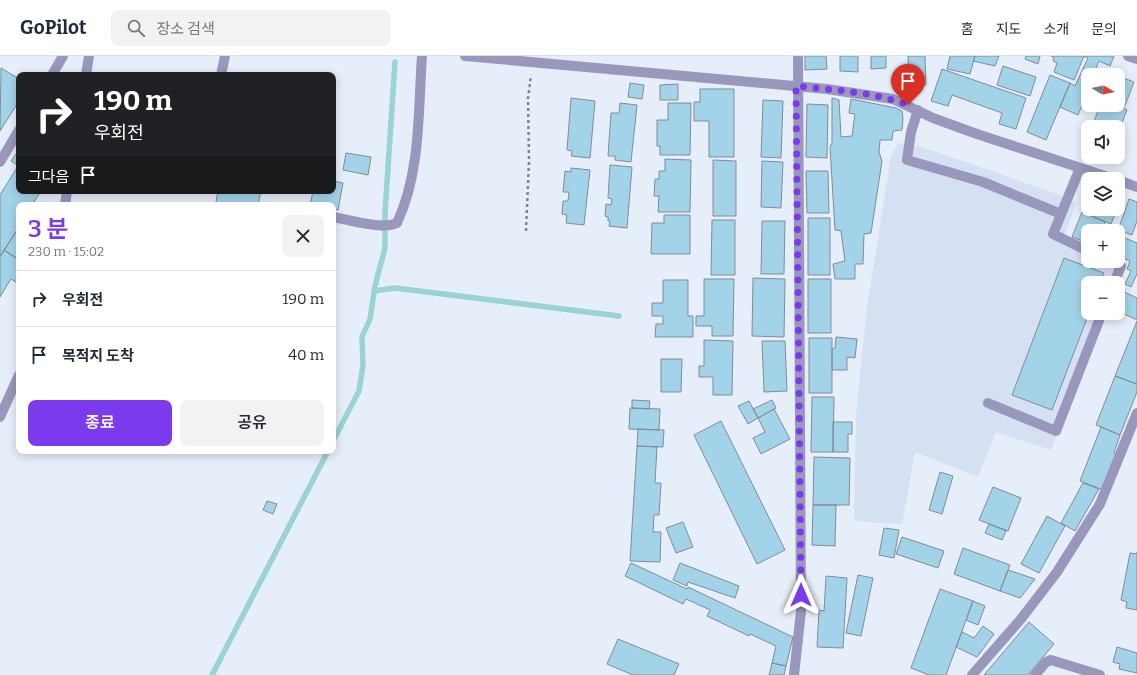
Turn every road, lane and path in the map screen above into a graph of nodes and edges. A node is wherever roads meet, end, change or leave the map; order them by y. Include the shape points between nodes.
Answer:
1 (63, 56) edge
2 (89, 56) edge
3 (225, 56) edge
4 (422, 56) edge
5 (466, 56) edge
6 (798, 56) edge
7 (1128, 56) edge
8 (1137, 59) edge
9 (533, 62) junction
10 (54, 72) edge
11 (86, 72) edge
12 (222, 72) edge
13 (796, 86) junction
14 (918, 110) junction
15 (16, 135) edge
16 (0, 162) edge
17 (1080, 168) junction
18 (1092, 172) edge
19 (1125, 183) edge
20 (1137, 187) edge
21 (1061, 214) junction
22 (336, 218) edge
23 (526, 231) dead end
24 (1081, 248) edge
25 (1099, 320) edge
26 (16, 382) edge
27 (988, 403) dead end
28 (1137, 413) edge
29 (0, 417) edge
30 (794, 675) edge
31 (972, 675) edge
32 (1035, 675) edge
33 (1100, 675) edge

1 - 10 street
2 - 11 street
3 - 12 street
4 - 22 street via 414,171 407,202 397,223 392,226 380,225
5 - 9 street
6 - 13 street
7 - 8 street
9 - 13 street
9 - 23 path via 528,98
13 - 14 street via 893,99
13 - 30 street via 801,611
14 - 17 street via 976,134
14 - 21 street via 911,132 908,160 984,182
15 - 16 street
17 - 18 street
17 - 21 street
19 - 20 street
21 - 24 street via 1053,234
25 - 27 street via 1056,432
26 - 29 street
28 - 31 street via 1100,504 1058,572
32 - 33 street via 1051,660

